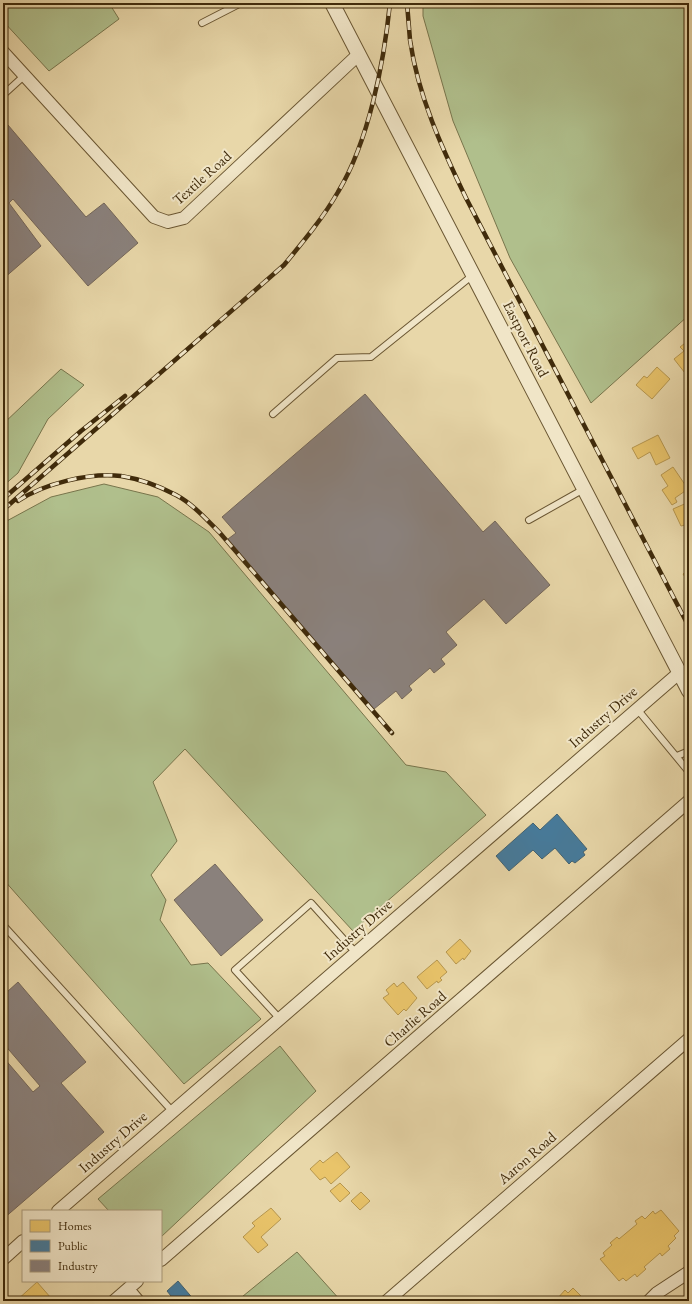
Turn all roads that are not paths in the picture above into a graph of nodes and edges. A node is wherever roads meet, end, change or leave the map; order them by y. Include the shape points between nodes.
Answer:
1 (241, 3) edge
2 (332, 3) edge
3 (202, 23) dead end
4 (3, 52) edge
5 (358, 54) junction
6 (25, 75) junction
7 (3, 95) edge
8 (473, 274) junction
9 (273, 414) dead end
10 (584, 489) junction
11 (530, 520) dead end
12 (679, 673) junction
13 (689, 691) edge
14 (637, 709) junction
15 (689, 751) edge
16 (677, 756) junction
17 (689, 772) edge
18 (689, 801) edge
19 (3, 925) edge
20 (356, 953) junction
21 (280, 1019) junction
22 (689, 1039) edge
23 (173, 1112) junction
24 (59, 1210) edge
25 (22, 1243) edge
26 (3, 1259) edge
27 (162, 1259) edge
28 (689, 1272) edge
29 (132, 1285) edge
30 (114, 1301) edge
31 (138, 1301) edge
32 (387, 1301) edge
33 (649, 1301) edge

1 - 3 lane
2 - 5 street, Eastport Road
4 - 6 street, Textile Road
5 - 6 street, Textile Road via 184,218 168,222 154,217
5 - 8 street, Eastport Road
6 - 7 lane
8 - 9 lane via 371,357 337,358
8 - 10 street, Eastport Road
10 - 11 lane
10 - 12 street, Eastport Road
12 - 13 street, Eastport Road
12 - 14 street, Industry Drive
14 - 16 lane
14 - 20 street, Industry Drive
15 - 16 lane
16 - 17 lane
18 - 27 street, Charlie Road
19 - 23 lane
20 - 21 street, Industry Drive
20 - 21 lane via 311,903 235,970
21 - 23 street, Industry Drive
22 - 32 street, Aaron Road
23 - 24 street, Industry Drive
25 - 26 street
28 - 33 street via 657,1292
29 - 30 street
29 - 31 street

